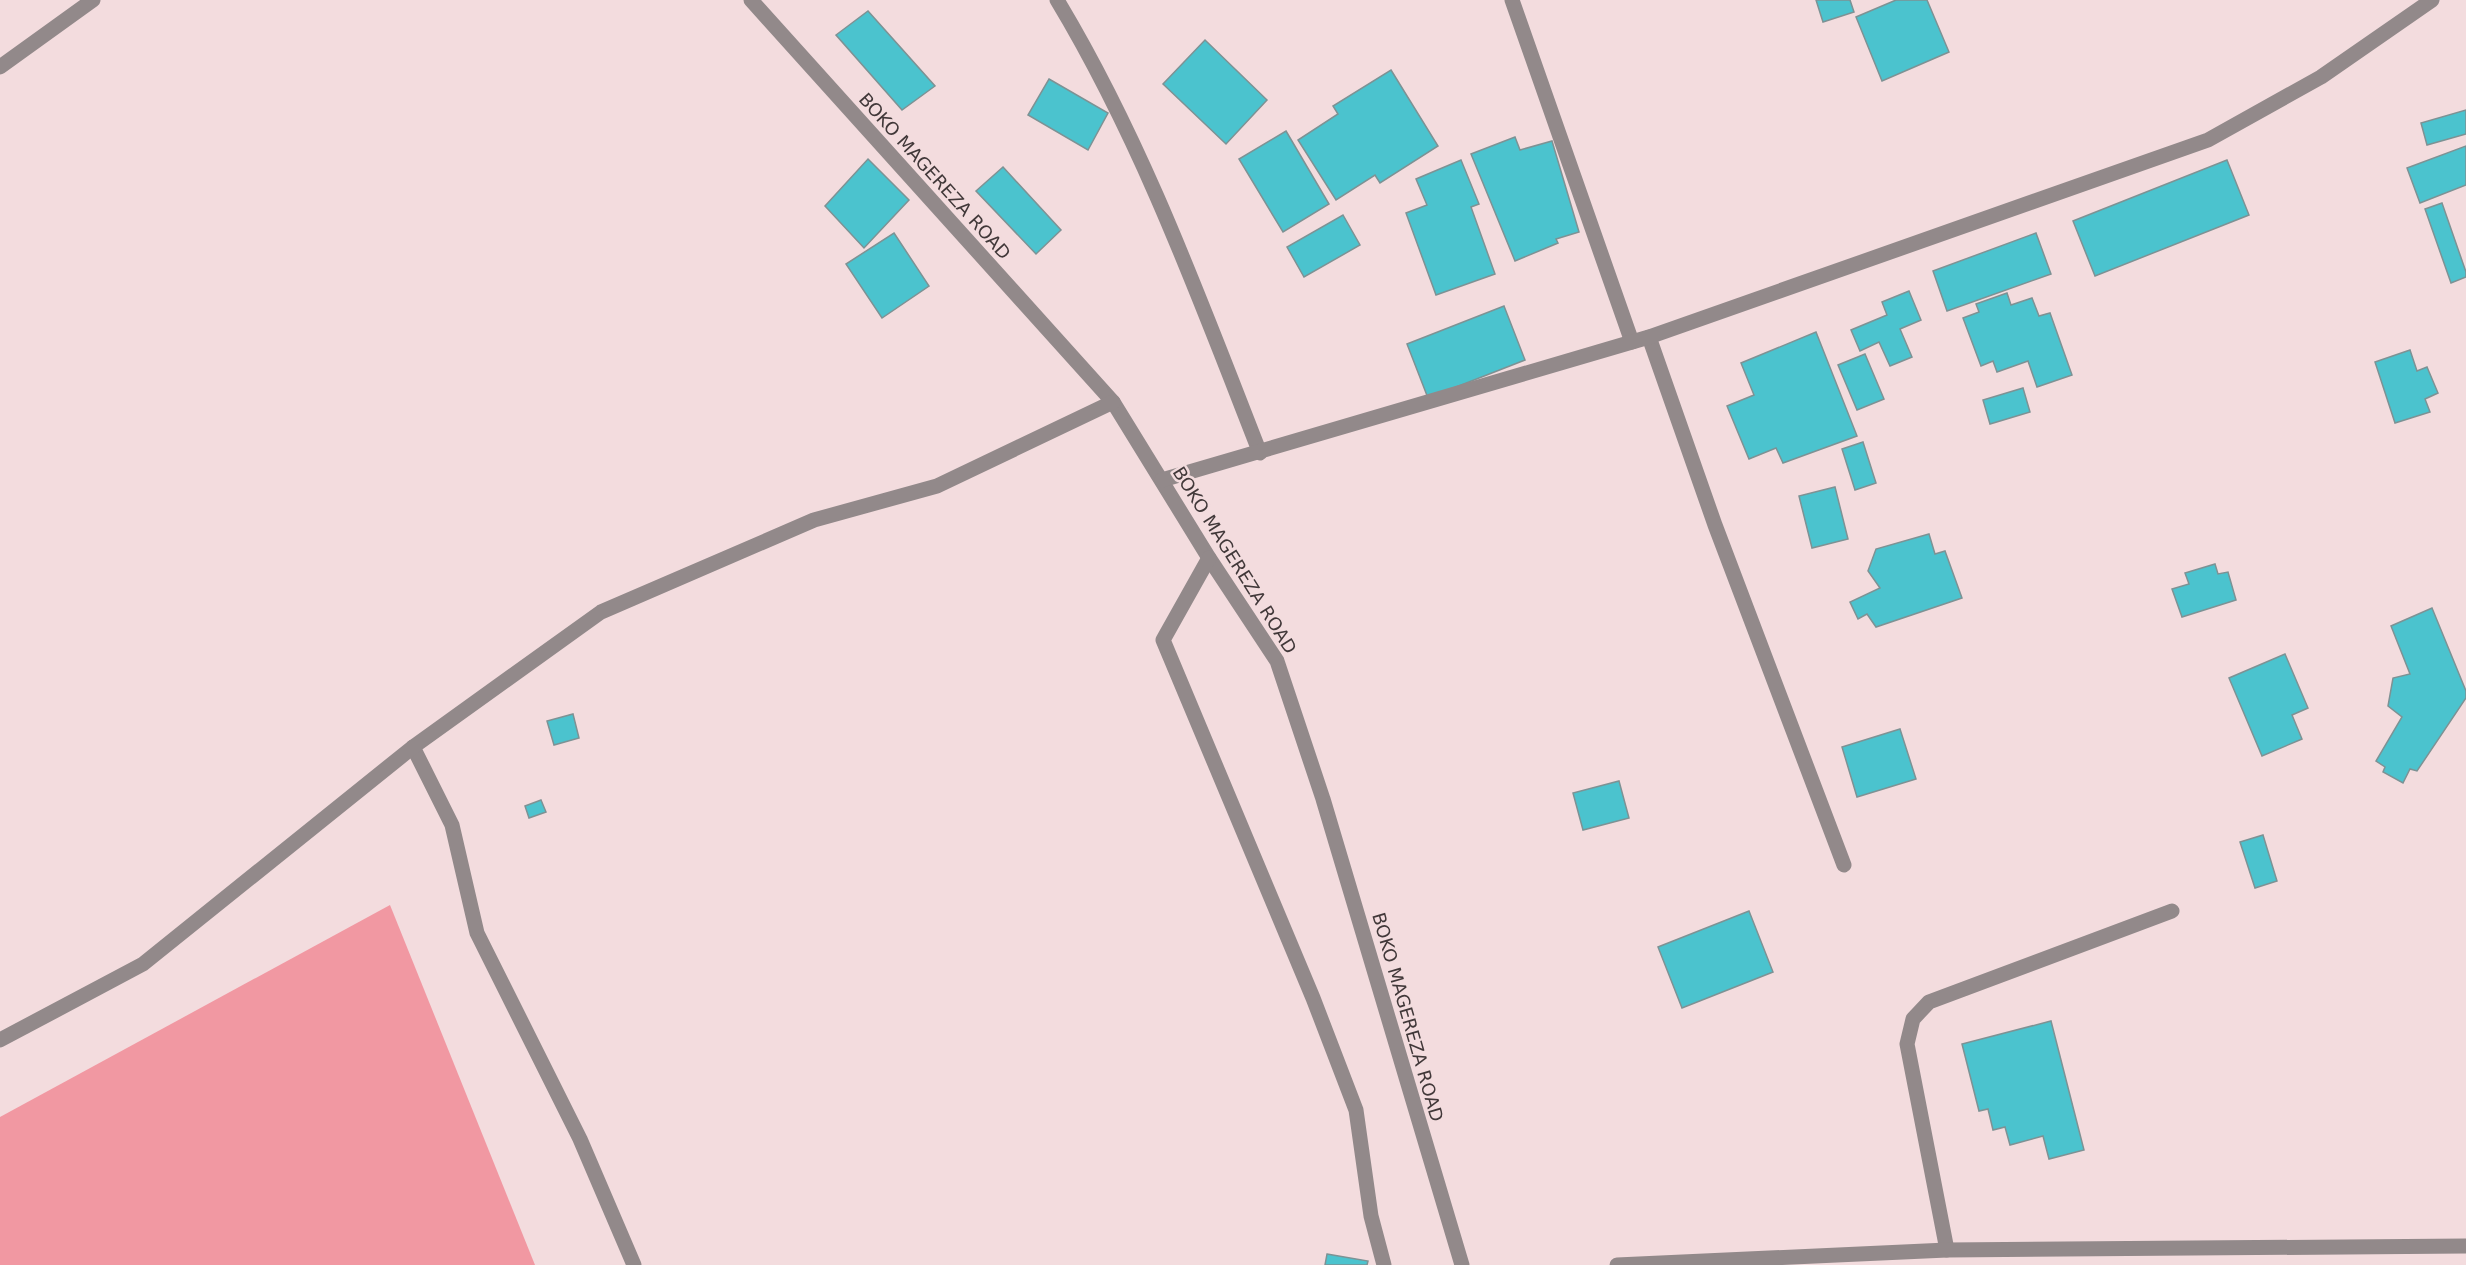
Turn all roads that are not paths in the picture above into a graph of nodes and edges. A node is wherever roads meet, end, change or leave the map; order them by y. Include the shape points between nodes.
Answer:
1 (93, 0) edge
2 (752, 0) edge
3 (1057, 0) edge
4 (1512, 0) edge
5 (2432, 0) edge
6 (0, 67) edge
7 (1649, 337) junction
8 (1632, 342) junction
9 (1113, 402) junction
10 (1260, 453) junction
11 (1162, 480) junction
12 (1209, 558) junction
13 (413, 747) junction
14 (1844, 865) dead end
15 (2172, 911) dead end
16 (0, 1040) edge
17 (2466, 1246) edge
18 (1947, 1250) junction
19 (634, 1265) edge
20 (1384, 1265) edge
21 (1462, 1265) edge
22 (1617, 1265) edge

1 - 6 street
2 - 9 street, BOKO MAGEREZA ROAD
3 - 10 street via 1088,52 1135,152 1201,303
4 - 8 street
5 - 7 street via 2321,78 2208,140
7 - 8 street
7 - 14 street via 1715,525
8 - 10 street
9 - 11 street, BOKO MAGEREZA ROAD
9 - 13 street via 937,486 814,520 601,612
10 - 11 street
11 - 12 street, BOKO MAGEREZA ROAD
12 - 20 street via 1163,640 1356,1110 1371,1216
12 - 21 street, BOKO MAGEREZA ROAD via 1277,661 1323,799
13 - 16 street via 142,964
13 - 19 street via 452,825 477,933 580,1139
15 - 18 street via 1929,1002 1913,1019 1907,1044
17 - 18 street
18 - 22 street

